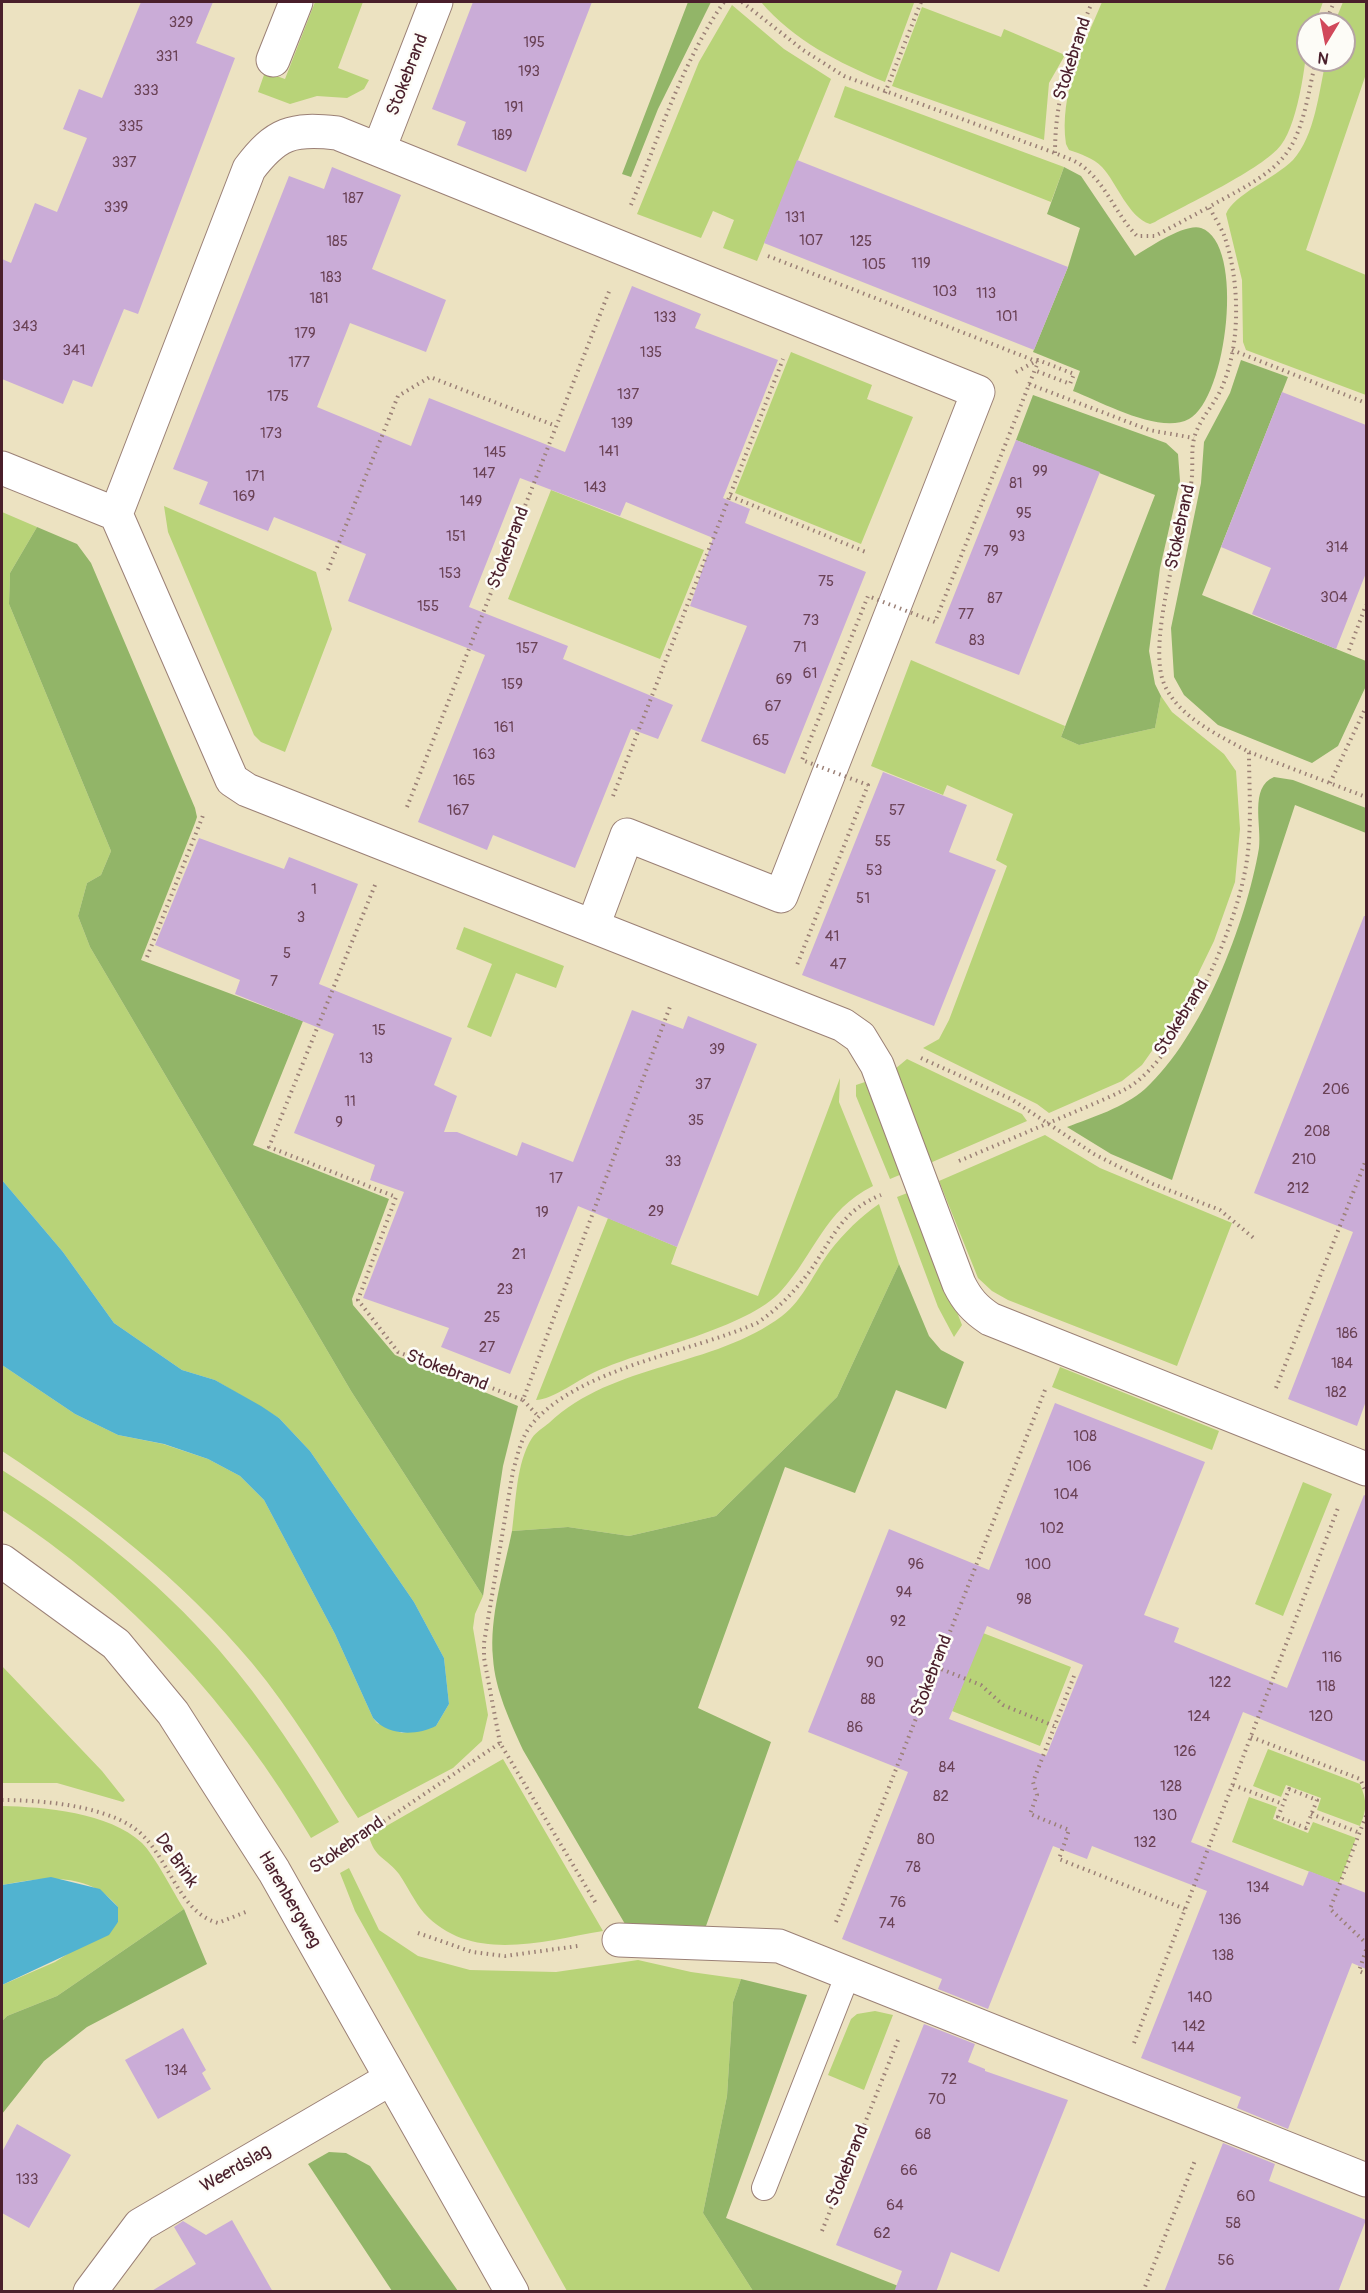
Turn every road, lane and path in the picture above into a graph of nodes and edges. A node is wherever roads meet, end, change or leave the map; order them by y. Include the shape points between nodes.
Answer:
1 (296, 2) edge
2 (436, 2) edge
3 (724, 2) edge
4 (742, 2) edge
5 (921, 2) edge
6 (1092, 2) edge
7 (273, 60) dead end
8 (1313, 72) edge
9 (885, 93) junction
10 (379, 149) junction
11 (1055, 153) junction
12 (1209, 207) junction
13 (620, 247) junction
14 (768, 256) dead end
15 (799, 319) junction
16 (1232, 350) junction
17 (1052, 365) dead end
18 (1034, 370) junction
19 (1029, 384) junction
20 (1366, 403) edge
21 (556, 426) junction
22 (1194, 438) junction
23 (2, 468) edge
24 (730, 496) junction
25 (116, 514) junction
26 (908, 569) junction
27 (328, 570) dead end
28 (1366, 605) edge
29 (1349, 650) dead end
30 (1366, 707) edge
31 (1249, 752) junction
32 (1330, 783) junction
33 (1366, 797) edge
34 (206, 808) dead end
35 (627, 835) junction
36 (391, 847) junction
37 (376, 882) dead end
38 (593, 926) junction
39 (147, 957) dead end
40 (797, 965) dead end
41 (672, 1000) dead end
42 (871, 1051) junction
43 (1045, 1123) junction
44 (1366, 1160) edge
45 (920, 1178) junction
46 (1256, 1240) dead end
47 (1045, 1390) dead end
48 (1272, 1398) dead end
49 (523, 1400) junction
50 (539, 1417) junction
51 (1366, 1468) edge
52 (1338, 1508) dead end
53 (2, 1561) edge
54 (936, 1667) junction
55 (1074, 1676) dead end
56 (1055, 1726) junction
57 (1251, 1737) junction
58 (501, 1743) junction
59 (1233, 1785) junction
60 (1366, 1792) edge
61 (2, 1800) edge
62 (1283, 1804) junction
63 (1311, 1814) junction
64 (1366, 1816) edge
65 (1360, 1833) junction
66 (285, 1890) junction
67 (1185, 1909) junction
68 (418, 1933) dead end
69 (619, 1940) junction
70 (1366, 1943) edge
71 (1366, 1950) edge
72 (834, 1968) junction
73 (1366, 1974) edge
74 (914, 2000) junction
75 (390, 2079) junction
76 (1119, 2082) junction
77 (1212, 2118) junction
78 (1366, 2180) edge
79 (764, 2188) dead end
80 (822, 2231) dead end
81 (100, 2287) edge
82 (512, 2292) edge
83 (1143, 2292) edge

1 - 7 street
2 - 10 street, Stokebrand
3 - 13 path, Stokebrand via 676,96
4 - 9 path via 811,56 844,76
5 - 9 path
6 - 11 path, Stokebrand via 1062,85 1055,118
8 - 12 path via 1290,148 1267,173
9 - 11 path
10 - 13 street
10 - 25 street via 337,133 309,129 285,134 265,148 249,169
11 - 12 path via 1081,165 1099,183 1137,236 1155,236
12 - 16 path, Stokebrand via 1223,234 1233,275
13 - 15 street
13 - 21 path, Stokebrand
14 - 18 path, bridge via 1038,362
15 - 24 path
15 - 26 street via 978,392
16 - 20 path
16 - 22 path, Stokebrand via 1222,387
17 - 18 path via 1074,374 1070,384
18 - 19 path, bridge
19 - 22 path via 1149,430
19 - 40 path, bridge via 935,622 868,596 802,760 868,785
21 - 27 path via 430,377 398,396
21 - 36 path, Stokebrand
22 - 31 path, Stokebrand via 1191,482 1170,571 1162,626 1163,681 1178,704 1201,725
23 - 25 street
24 - 26 path
24 - 35 path via 610,801
25 - 36 street via 232,780 247,790
26 - 35 street via 781,896
28 - 29 path
30 - 32 path
31 - 32 path, Stokebrand
31 - 43 path, Stokebrand via 1245,875 1223,944 1183,1023 1143,1077 1125,1090
32 - 33 path, Stokebrand
34 - 39 path
35 - 38 street
36 - 38 street
37 - 49 path, Stokebrand via 269,1147 396,1197 358,1300 398,1352
38 - 42 street via 843,1025
41 - 49 path
42 - 43 path via 907,1052 1011,1099
42 - 45 street
43 - 45 path, Stokebrand
43 - 46 path via 1153,1184 1220,1210
44 - 48 path
45 - 50 path, Stokebrand via 866,1201 848,1214 809,1272 777,1310 757,1323 584,1386
45 - 51 street via 966,1297 990,1318
47 - 54 path, Stokebrand
49 - 50 path
50 - 58 path, Stokebrand via 520,1444 513,1470 485,1635 484,1658
52 - 57 path
53 - 66 street, Harenbergweg via 116,1644 173,1713
54 - 56 path via 981,1684 1003,1705
54 - 72 path, Stokebrand
55 - 56 path
56 - 67 path via 1033,1782 1037,1796 1030,1814 1070,1830 1059,1859
57 - 59 path
57 - 60 path via 1360,1779
58 - 66 path, Stokebrand
58 - 69 path, Stokebrand
59 - 62 path
59 - 67 path
61 - 66 path, De Brink via 43,1800 90,1810 131,1826 164,1863 189,1904 206,1920 218,1923 237,1917
62 - 63 path via 1278,1817 1306,1828
62 - 63 path via 1289,1789 1317,1800
63 - 65 path
64 - 65 path
65 - 70 path via 1330,1909
66 - 75 street, Harenbergweg
67 - 76 path
68 - 69 path via 472,1952 505,1956
69 - 72 street via 779,1946
71 - 73 path via 1359,1971
72 - 74 street
72 - 79 lane
74 - 76 street
74 - 80 path, Stokebrand
75 - 81 street, Weerdslag via 140,2225
75 - 82 street, Harenbergweg
76 - 77 street
77 - 78 street
77 - 83 path

